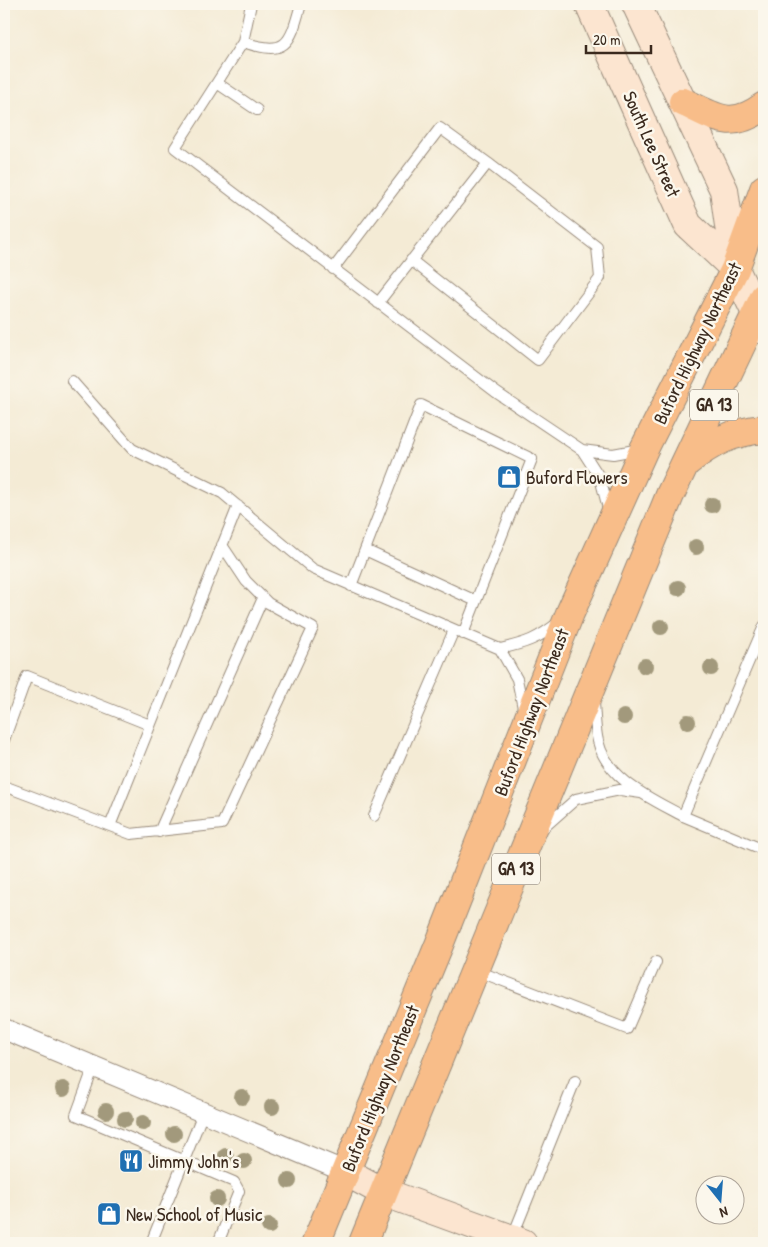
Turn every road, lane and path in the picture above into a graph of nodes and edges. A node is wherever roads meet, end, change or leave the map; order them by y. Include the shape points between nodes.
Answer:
1 (251, 4) edge
2 (301, 4) edge
3 (589, 4) edge
4 (636, 4) edge
5 (244, 42) junction
6 (217, 83) junction
7 (683, 102) junction
8 (764, 106) edge
9 (256, 110) dead end
10 (488, 163) junction
11 (764, 189) edge
12 (411, 260) junction
13 (333, 269) junction
14 (735, 269) junction
15 (378, 303) junction
16 (762, 314) edge
17 (72, 381) dead end
18 (764, 430) edge
19 (644, 449) junction
20 (582, 450) junction
21 (686, 463) junction
22 (238, 506) junction
23 (612, 520) junction
24 (222, 545) junction
25 (365, 550) junction
26 (351, 586) junction
27 (263, 598) junction
28 (476, 601) junction
29 (570, 612) junction
30 (764, 626) edge
31 (458, 632) junction
32 (500, 649) junction
33 (760, 649) edge
34 (592, 684) junction
35 (150, 725) junction
36 (526, 727) junction
37 (4, 740) edge
38 (4, 786) edge
39 (641, 793) junction
40 (374, 816) dead end
41 (684, 816) junction
42 (110, 826) junction
43 (158, 832) junction
44 (527, 842) junction
45 (764, 850) edge
46 (656, 962) dead end
47 (474, 970) junction
48 (4, 1029) edge
49 (94, 1066) junction
50 (575, 1081) dead end
51 (203, 1112) junction
52 (184, 1161) junction
53 (346, 1172) junction
54 (383, 1192) junction
55 (514, 1242) edge
56 (151, 1243) edge
57 (218, 1243) edge
58 (316, 1243) edge
59 (363, 1243) edge

1 - 5 lane
2 - 5 lane via 292,36 282,46 265,50
3 - 14 main road, South Lee Street via 688,225
4 - 7 main road, South Lee Street
5 - 6 lane
6 - 9 lane
6 - 13 lane via 174,148
7 - 8 main road via 725,121 752,115
7 - 14 main road, South Lee Street via 724,190
10 - 12 lane
10 - 12 lane via 597,247 600,278 538,360
10 - 13 lane via 440,128
11 - 14 main road, Buford Highway Northeast / GA 13
12 - 15 lane
13 - 15 lane
14 - 16 main road, South Lee Street
14 - 19 main road, Buford Highway Northeast / GA 13
15 - 20 lane via 497,393
16 - 21 main road, GA 13
17 - 22 lane via 132,449 222,494
18 - 21 main road via 742,431 708,446
19 - 20 lane via 613,454
19 - 23 main road, Buford Highway Northeast / GA 13
20 - 23 lane via 600,478
21 - 34 main road, GA 13
22 - 24 lane
22 - 26 lane via 313,569
23 - 29 main road, Buford Highway Northeast / GA 13
24 - 27 lane via 246,581
24 - 35 lane
25 - 26 lane
25 - 28 lane
25 - 28 lane via 421,405 532,459
26 - 31 lane
27 - 43 lane
27 - 43 lane via 313,628 222,824
28 - 31 lane
29 - 32 lane via 528,643
29 - 36 main road, Buford Highway Northeast / GA 13
30 - 33 lane
31 - 32 lane
31 - 40 lane
32 - 36 lane via 517,679
33 - 41 lane
34 - 39 lane via 598,742 605,760
34 - 44 main road, GA 13
35 - 37 lane via 27,676
35 - 42 lane
36 - 53 main road, Buford Highway Northeast / GA 13
38 - 42 lane
39 - 41 lane
39 - 44 lane via 620,790 576,799
41 - 45 lane
42 - 43 lane via 131,834
44 - 47 main road, GA 13
46 - 47 lane via 627,1029
47 - 54 main road, GA 13
48 - 49 street
49 - 51 street
49 - 52 lane via 76,1115
50 - 55 lane
51 - 52 lane
51 - 53 street
52 - 56 lane
52 - 57 lane via 234,1182 239,1191
53 - 54 main road
53 - 58 main road, Buford Highway Northeast / GA 13
54 - 55 main road
54 - 59 main road, GA 13

